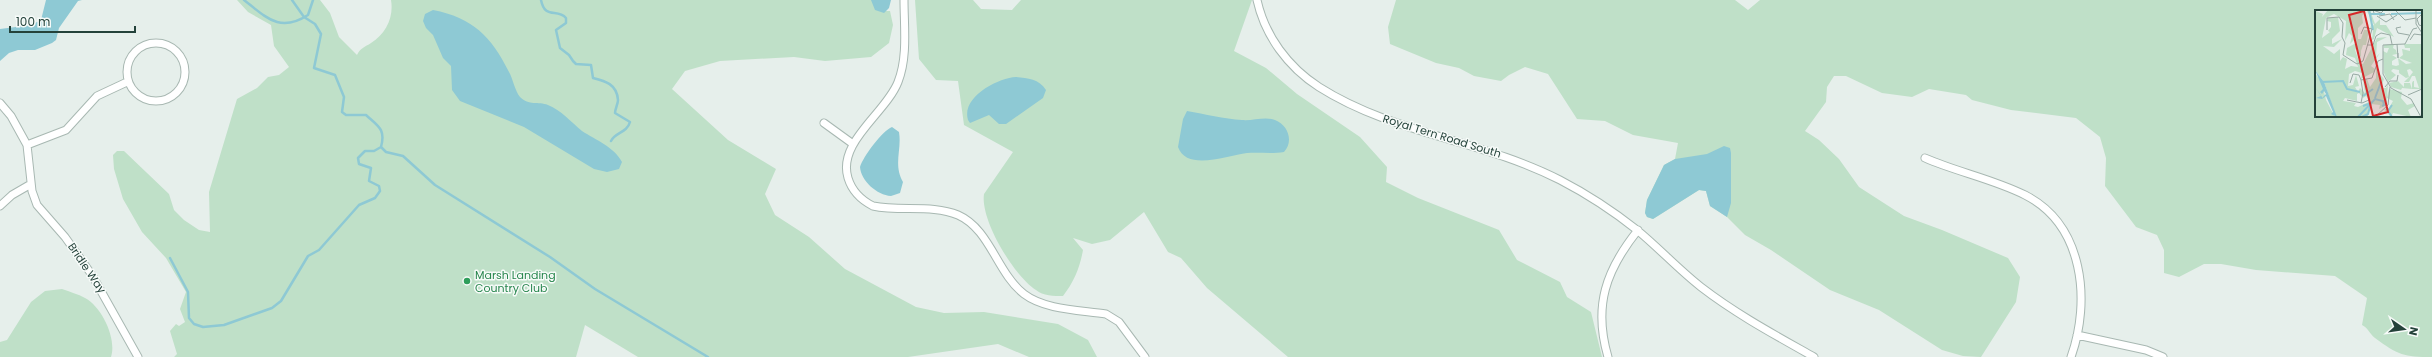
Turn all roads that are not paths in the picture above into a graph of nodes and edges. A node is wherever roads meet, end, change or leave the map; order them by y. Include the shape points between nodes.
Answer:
1 (904, 0) edge
2 (1257, 0) edge
3 (127, 82) junction
4 (0, 103) edge
5 (824, 123) dead end
6 (853, 144) junction
7 (27, 145) junction
8 (1925, 158) dead end
9 (31, 184) junction
10 (0, 206) edge
11 (1638, 230) junction
12 (2077, 335) junction
13 (138, 357) edge
14 (1145, 357) edge
15 (1608, 357) edge
16 (1814, 357) edge
17 (2071, 357) edge
18 (2163, 357) edge

1 - 6 street via 900,77 892,94
2 - 11 street, Royal Tern Road South via 1264,22 1280,51 1318,87 1357,108 1395,123 1529,165 1589,196
3 - 3 street via 131,89 144,98 161,100 170,98 181,89 186,70 175,52 161,45 152,44 143,46 132,55 126,68
3 - 7 street via 97,96 66,130
4 - 7 street via 11,116
5 - 6 street
6 - 14 street via 847,156 847,174 853,189 864,202 883,208 940,211 958,215 979,232 1006,274 1024,294 1047,305 1106,314 1114,318
7 - 9 street, Bridle Way
8 - 12 street via 2016,191 2049,213 2069,242 2081,277 2082,299
9 - 10 street via 12,195
9 - 13 street, Bridle Way via 37,205 65,237 92,275
11 - 15 street via 1619,255 1606,283 1601,319
11 - 16 street, Royal Tern Road South via 1700,286 1724,304 1745,319
12 - 17 street
12 - 18 street via 2146,350

